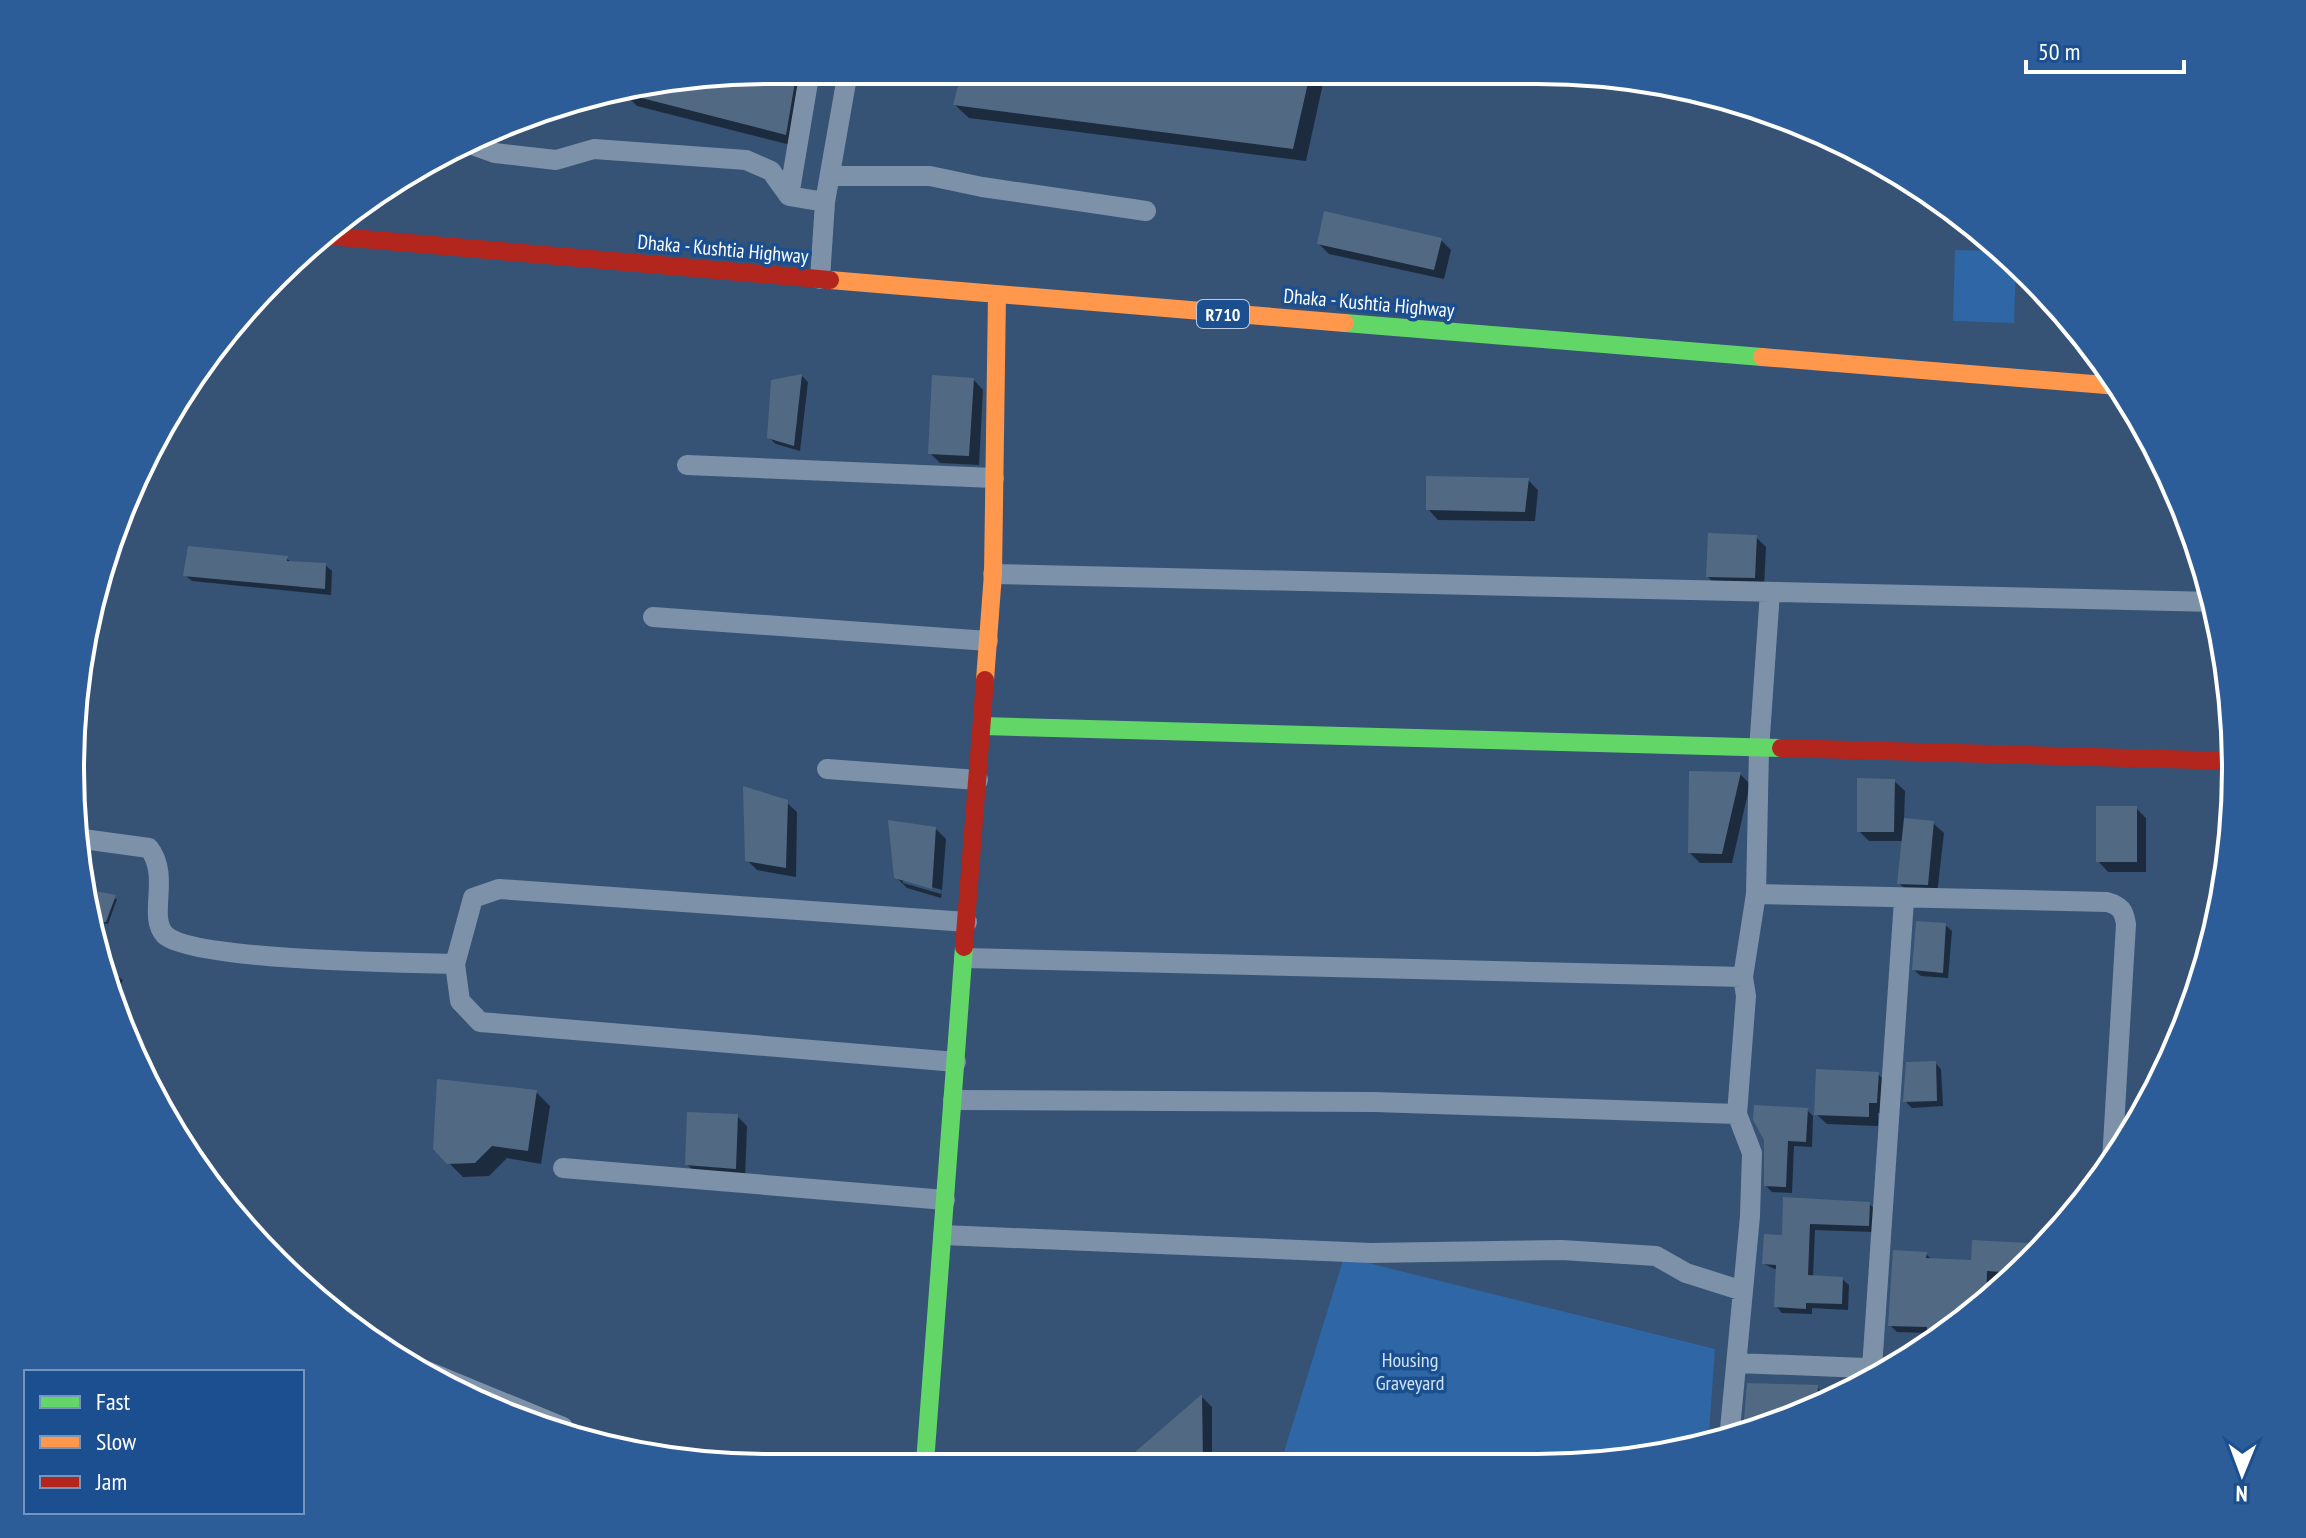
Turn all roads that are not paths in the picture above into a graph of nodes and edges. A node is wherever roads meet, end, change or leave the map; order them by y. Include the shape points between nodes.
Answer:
1 (808, 84) edge
2 (846, 84) edge
3 (481, 148) edge
4 (832, 176) junction
5 (789, 196) junction
6 (825, 202) junction
7 (1146, 211) dead end
8 (338, 237) edge
9 (820, 279) junction
10 (997, 295) junction
11 (2105, 385) edge
12 (687, 465) dead end
13 (994, 478) junction
14 (993, 574) junction
15 (1770, 592) junction
16 (2201, 602) edge
17 (653, 617) dead end
18 (988, 641) junction
19 (982, 726) junction
20 (1759, 750) junction
21 (2222, 761) edge
22 (827, 769) dead end
23 (978, 780) junction
24 (88, 840) edge
25 (1756, 894) junction
26 (1904, 900) junction
27 (967, 922) junction
28 (964, 958) junction
29 (455, 964) junction
30 (1743, 977) junction
31 (956, 1062) junction
32 (953, 1100) junction
33 (1737, 1114) junction
34 (2113, 1140) edge
35 (563, 1168) dead end
36 (945, 1200) junction
37 (943, 1235) junction
38 (1743, 1291) junction
39 (1881, 1361) edge
40 (1738, 1363) junction
41 (1869, 1368) edge
42 (1731, 1426) edge
43 (926, 1454) edge

1 - 5 street
2 - 4 street
3 - 5 street via 556,160 594,149 746,160 771,171
4 - 6 street
4 - 7 street via 930,176
5 - 6 street
6 - 9 street
8 - 9 street, Dhaka - Kushtia Highway / R710
9 - 10 street, Dhaka - Kushtia Highway / R710
10 - 11 street, Dhaka - Kushtia Highway / R710
10 - 13 street
12 - 13 street
13 - 14 street
14 - 15 street
14 - 18 street
15 - 16 street
15 - 20 street
17 - 18 street
18 - 19 street
19 - 20 street
19 - 23 street
20 - 21 street
20 - 25 street
22 - 23 street
23 - 27 street
24 - 29 street via 149,848 161,871 158,922 165,935 185,947 311,959
25 - 26 street
25 - 30 street
26 - 34 street via 2107,902 2124,912
26 - 39 street
27 - 28 street
27 - 29 street via 499,889 473,898
28 - 30 street
28 - 31 street
29 - 31 street via 460,1001 480,1022
30 - 33 street
31 - 32 street
32 - 33 street via 1374,1102
32 - 36 street
33 - 38 street via 1752,1153
35 - 36 street
36 - 37 street
37 - 38 street via 1371,1253 1562,1250 1656,1256 1686,1273
37 - 43 street
38 - 40 street
40 - 41 street
40 - 42 street

